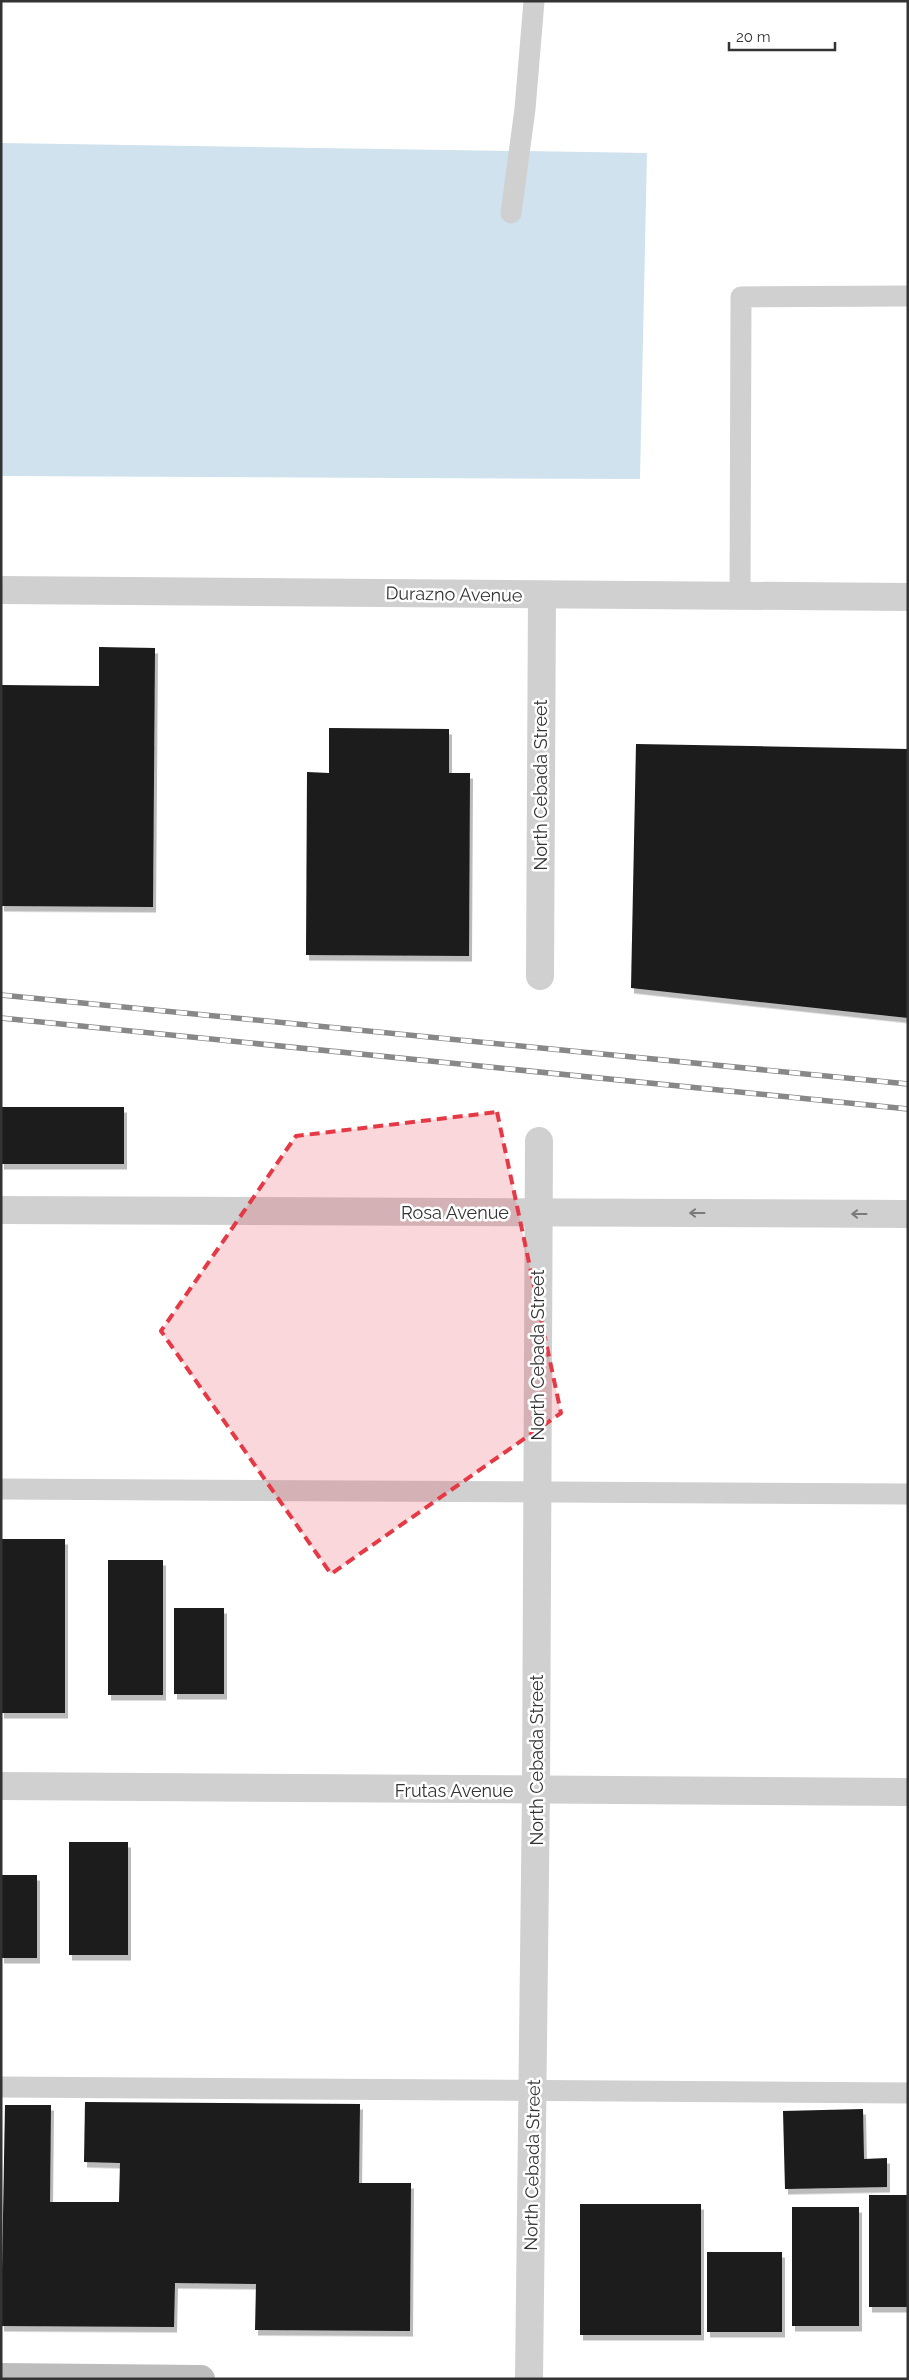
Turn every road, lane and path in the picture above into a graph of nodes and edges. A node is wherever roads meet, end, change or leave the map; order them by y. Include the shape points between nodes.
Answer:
1 (534, 1) edge
2 (512, 213) dead end
3 (908, 296) edge
4 (1, 590) edge
5 (542, 595) junction
6 (740, 596) junction
7 (908, 597) edge
8 (540, 976) dead end
9 (539, 1141) dead end
10 (1, 1210) edge
11 (538, 1212) junction
12 (908, 1214) edge
13 (1, 1489) edge
14 (537, 1491) junction
15 (908, 1494) edge
16 (1, 1786) edge
17 (536, 1790) junction
18 (908, 1792) edge
19 (1, 2087) edge
20 (533, 2091) junction
21 (908, 2093) edge
22 (1, 2377) edge
23 (201, 2379) edge
24 (529, 2379) edge

1 - 2 lane
3 - 6 lane via 741,297
4 - 5 street, Durazno Avenue
5 - 6 street, Durazno Avenue
5 - 8 street, North Cebada Street
6 - 7 street, Durazno Avenue
9 - 11 street, North Cebada Street
10 - 11 street, Rosa Avenue
12 -> 11 street, Rosa Avenue
11 - 14 street, North Cebada Street
13 - 14 lane
14 - 15 lane
14 - 17 street, North Cebada Street
16 - 17 street, Frutas Avenue
17 - 18 street, Frutas Avenue
17 - 20 street, North Cebada Street
19 - 20 lane
20 - 21 lane
20 - 24 street, North Cebada Street
22 - 23 main road

